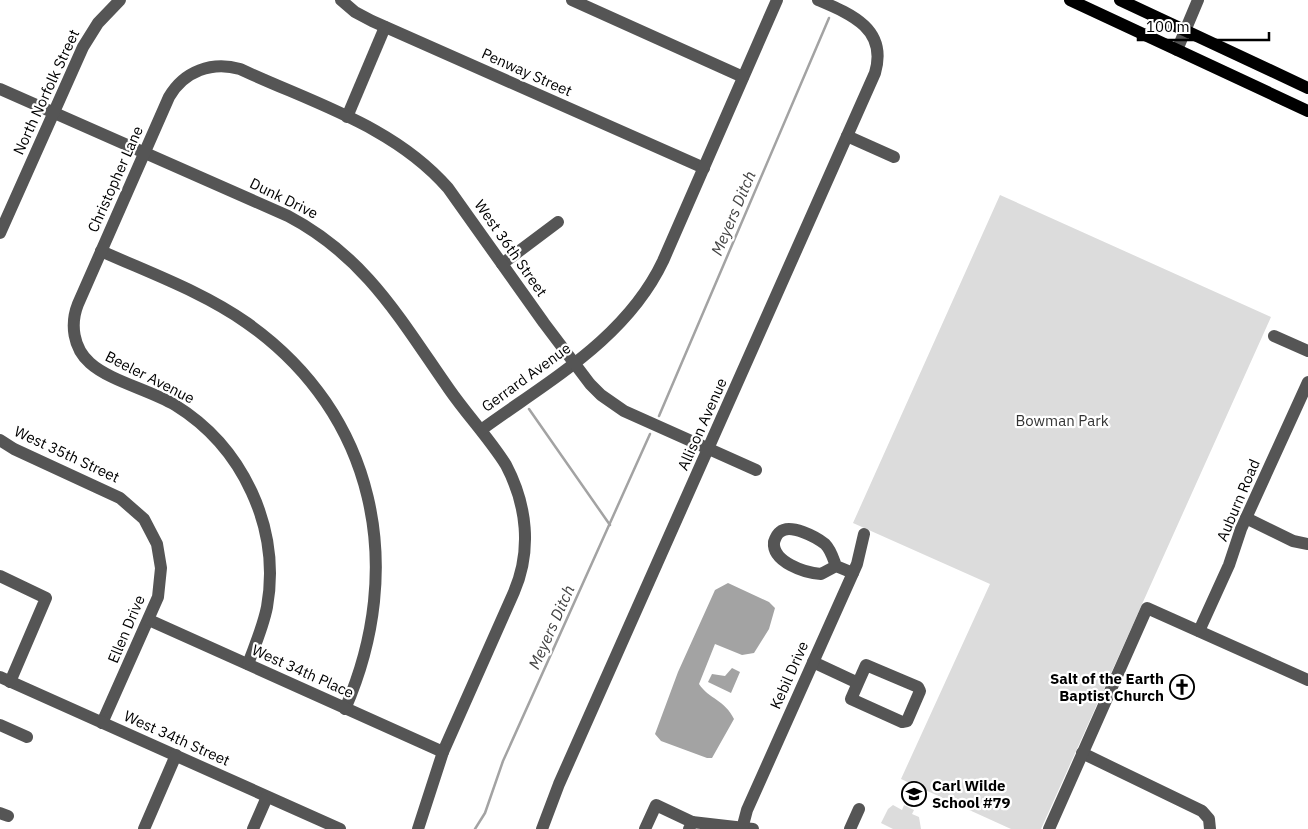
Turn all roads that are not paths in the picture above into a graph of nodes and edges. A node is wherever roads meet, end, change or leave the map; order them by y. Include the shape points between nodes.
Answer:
1 (120, 0) edge
2 (341, 0) edge
3 (572, 0) edge
4 (777, 0) edge
5 (818, 0) edge
6 (1070, 0) edge
7 (1120, 0) edge
8 (1198, 0) edge
9 (385, 27) junction
10 (1185, 30) junction
11 (1177, 50) junction
12 (224, 66) joint
13 (743, 77) junction
14 (1308, 88) edge
15 (0, 89) edge
16 (1308, 112) edge
17 (54, 113) junction
18 (347, 116) junction
19 (847, 136) junction
20 (144, 153) junction
21 (894, 157) dead end
22 (704, 168) junction
23 (558, 222) dead end
24 (0, 232) edge
25 (101, 251) junction
26 (502, 264) junction
27 (74, 336) joint
28 (1274, 336) dead end
29 (1308, 351) edge
30 (574, 362) junction
31 (1308, 382) edge
32 (481, 430) junction
33 (0, 440) edge
34 (708, 449) junction
35 (756, 470) dead end
36 (1246, 518) junction
37 (864, 534) dead end
38 (157, 544) joint
39 (1308, 544) edge
40 (836, 566) junction
41 (852, 573) junction
42 (0, 576) edge
43 (149, 620) junction
44 (1199, 631) junction
45 (813, 662) junction
46 (248, 664) junction
47 (1308, 680) edge
48 (4, 682) edge
49 (858, 682) junction
50 (346, 709) junction
51 (102, 723) junction
52 (0, 725) edge
53 (27, 737) dead end
54 (443, 752) junction
55 (1082, 753) junction
56 (176, 755) junction
57 (268, 797) junction
58 (859, 809) dead end
59 (1209, 824) edge
60 (691, 825) edge
61 (144, 829) edge
62 (253, 829) edge
63 (340, 829) edge
64 (418, 829) edge
65 (542, 829) edge
66 (645, 829) edge
67 (746, 829) edge
68 (850, 829) edge
69 (1049, 829) edge

1 - 17 street, North Norfolk Street via 91,33
2 - 9 street, Penway Street via 361,16
3 - 13 street
4 - 13 street, Gerrard Avenue
5 - 19 street, Allison Avenue via 851,14 869,30 876,49 876,70
6 - 11 main road
7 - 10 main road
8 - 10 street
9 - 18 street
9 - 22 street, Penway Street
10 - 11 street
10 - 14 main road
11 - 16 main road
12 - 18 street, West 36th Street
12 - 20 street, Christopher Lane via 203,68 178,85
13 - 22 street, Gerrard Avenue
15 - 17 street, Dunk Drive
17 - 20 street, Dunk Drive
17 - 24 street, North Norfolk Street
18 - 26 street, West 36th Street via 401,145 432,171
19 - 21 street
19 - 34 street, Allison Avenue
20 - 25 street, Christopher Lane
20 - 32 street, Dunk Drive via 288,216 336,246 381,293
22 - 30 street, Gerrard Avenue via 646,293 612,333
23 - 26 street
25 - 27 street, Christopher Lane via 75,312
25 - 50 street via 210,300 248,324 290,359 334,415 365,486 377,556 370,639
26 - 30 street, West 36th Street
27 - 46 street, Beeler Avenue via 82,354 95,367 163,398 197,420 225,448 249,486 265,532 270,581 265,616
28 - 29 street
30 - 32 street, Gerrard Avenue
30 - 34 street, West 36th Street via 593,386 616,406
31 - 36 street, Auburn Road
32 - 54 street, Gerrard Avenue via 517,487 524,521 524,557 516,588
33 - 38 street, West 35th Street via 120,498 144,519
34 - 35 street, West 36th Street
34 - 65 street, Allison Avenue
36 - 39 street via 1293,541
36 - 44 street, Auburn Road
37 - 41 street, Kebil Drive
38 - 43 street, Ellen Drive via 161,585
40 - 40 street via 824,543 802,532 786,529 774,542 776,553 782,560 796,567 821,574
40 - 41 street
41 - 45 street, Kebil Drive
42 - 48 street via 46,598
43 - 46 street, West 34th Place
43 - 51 street, Ellen Drive
44 - 47 street
44 - 55 street via 1147,608
45 - 49 street
45 - 67 street, Kebil Drive via 747,810
46 - 50 street, West 34th Place
48 - 51 street, West 34th Street
49 - 49 street via 851,699 902,722 907,721 920,691 918,687 866,665
50 - 54 street, West 34th Place
51 - 56 street, West 34th Street
52 - 53 street
54 - 64 street, Gerrard Avenue
55 - 59 street via 1202,811
55 - 69 street
56 - 57 street, West 34th Street
56 - 61 street
57 - 62 street
57 - 63 street, West 34th Street
58 - 68 street
60 - 66 street via 656,805
60 - 67 street

